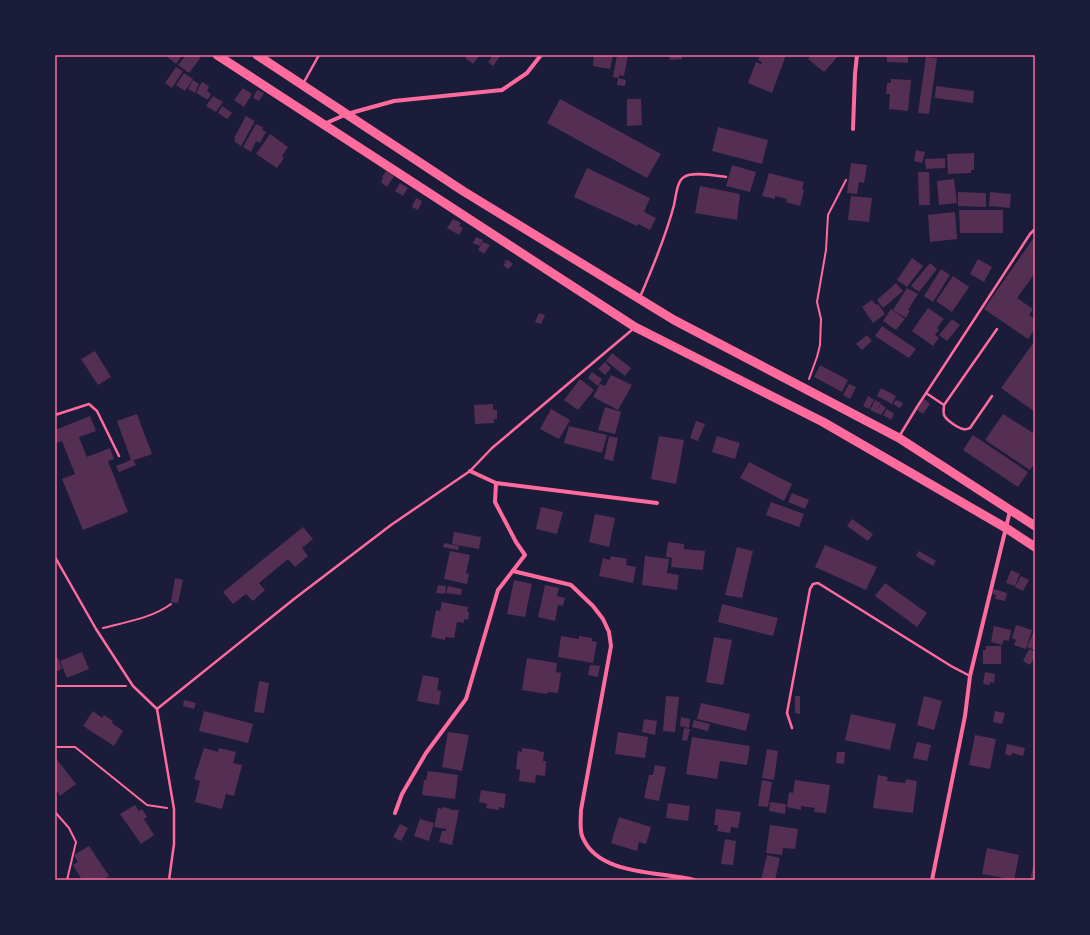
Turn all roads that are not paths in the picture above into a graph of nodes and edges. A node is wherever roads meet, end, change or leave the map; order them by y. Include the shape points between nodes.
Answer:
1 (217, 55) edge
2 (256, 55) edge
3 (319, 55) edge
4 (541, 55) edge
5 (857, 55) edge
6 (302, 84) junction
7 (347, 114) junction
8 (323, 124) junction
9 (853, 129) dead end
10 (726, 177) dead end
11 (1035, 229) edge
12 (639, 299) junction
13 (635, 327) junction
14 (997, 329) dead end
15 (926, 394) junction
16 (992, 396) dead end
17 (944, 404) junction
18 (55, 415) edge
19 (899, 438) junction
20 (119, 456) dead end
21 (470, 471) junction
22 (496, 483) junction
23 (657, 503) dead end
24 (1010, 510) junction
25 (1035, 526) edge
26 (1006, 528) junction
27 (1033, 542) edge
28 (55, 557) edge
29 (513, 571) junction
30 (970, 676) junction
31 (157, 709) junction
32 (792, 728) dead end
33 (395, 813) dead end
34 (170, 880) edge
35 (694, 880) edge
36 (932, 880) edge

1 - 8 highway
2 - 6 highway
3 - 6 lane
4 - 7 street via 527,73 502,90 394,101
5 - 9 street
6 - 7 highway
7 - 8 street
7 - 12 highway via 463,191
8 - 13 highway
10 - 12 lane via 689,174 682,178 653,268
11 - 15 lane
12 - 19 highway via 674,320
13 - 21 lane via 492,448
13 - 26 highway via 823,422
14 - 17 lane
15 - 17 lane
15 - 19 lane
16 - 17 lane via 970,428 965,430 944,415
18 - 20 lane via 88,404 97,411
19 - 24 highway
21 - 22 street
21 - 31 lane via 392,525 288,604
22 - 23 street
22 - 29 street via 495,502 516,542 526,555
24 - 25 highway
24 - 26 street
26 - 27 highway
26 - 30 street
28 - 31 lane via 96,629 133,686
29 - 33 street via 498,590 466,699 426,754 402,794
29 - 35 street via 571,585 593,606 610,632 611,646 581,810 582,837 591,851 609,863 638,871
30 - 32 lane via 818,583 812,584 787,713
30 - 36 street via 965,716
31 - 34 lane via 174,809

